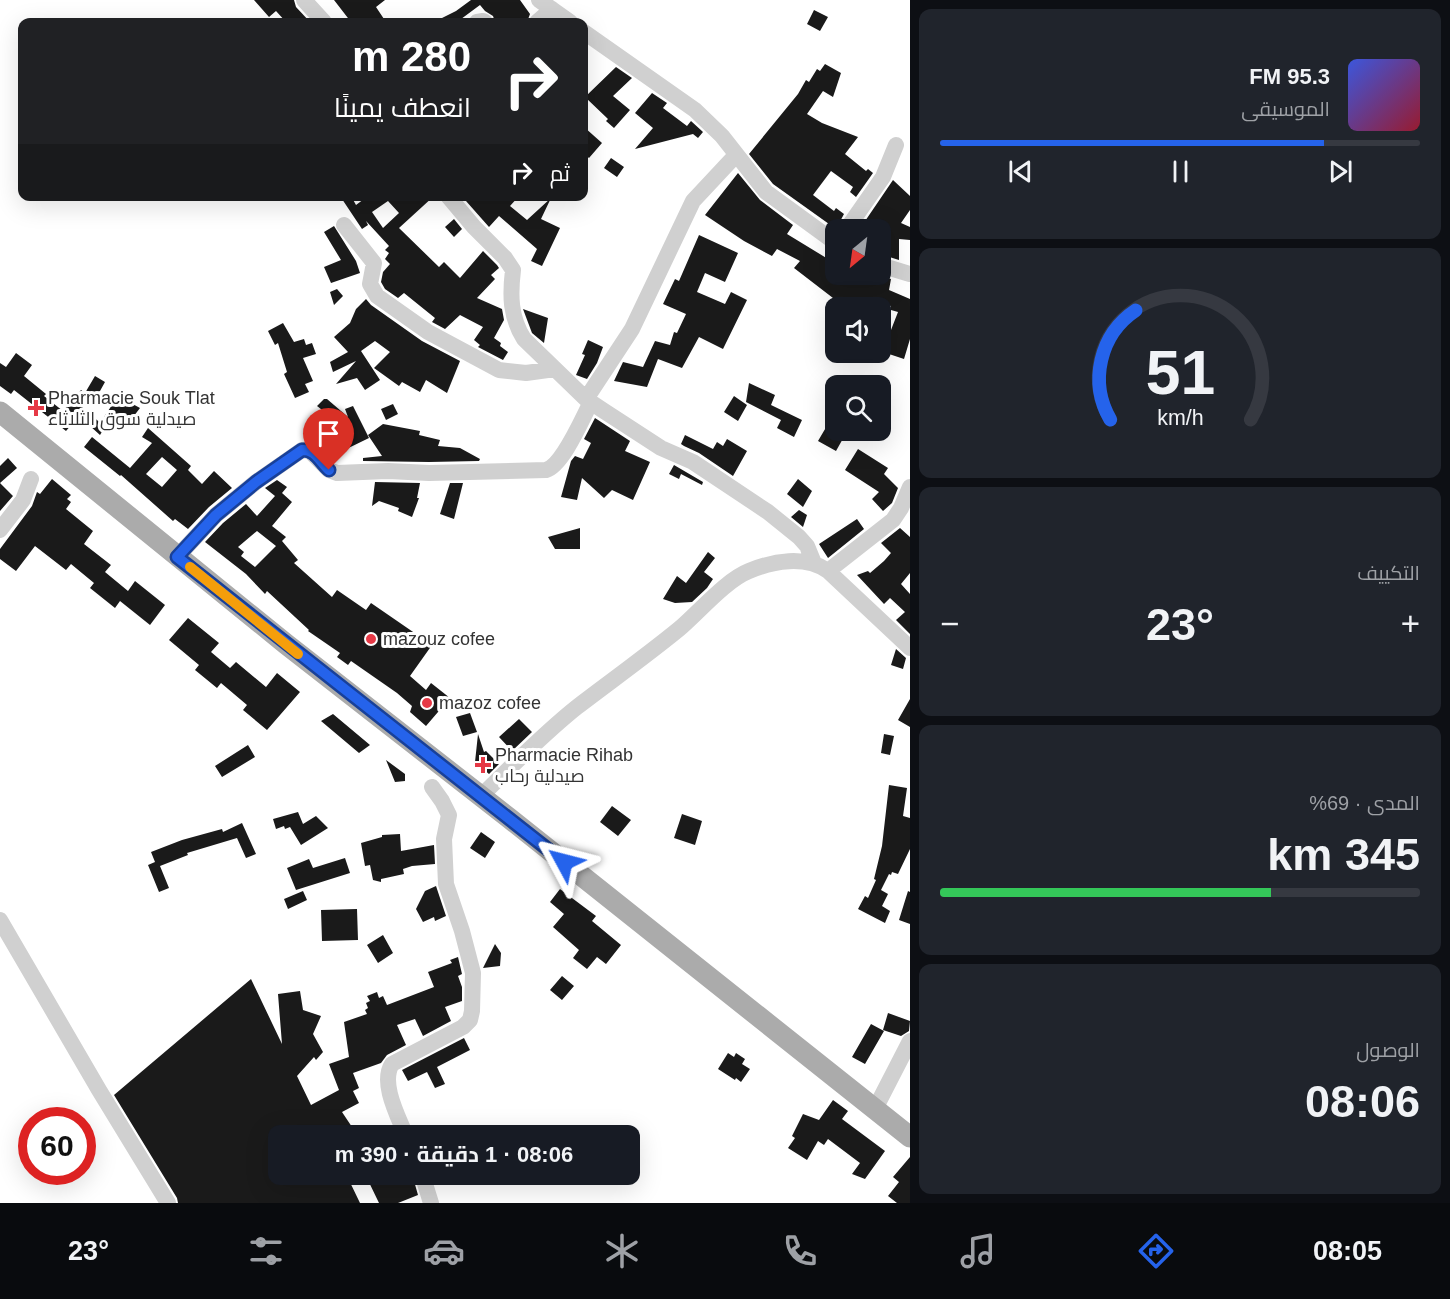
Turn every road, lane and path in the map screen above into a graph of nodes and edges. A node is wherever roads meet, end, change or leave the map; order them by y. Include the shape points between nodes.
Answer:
1 (304, 0) edge
2 (546, 5) edge
3 (320, 18) edge
4 (564, 18) edge
5 (588, 37) edge
6 (896, 145) dead end
7 (736, 155) junction
8 (452, 201) edge
9 (854, 219) edge
10 (344, 225) dead end
11 (825, 235) edge
12 (891, 268) edge
13 (910, 274) edge
14 (555, 369) junction
15 (589, 400) junction
16 (0, 412) edge
17 (31, 479) dead end
18 (910, 487) edge
19 (0, 530) edge
20 (177, 557) junction
21 (821, 567) junction
22 (910, 648) edge
23 (432, 788) dead end
24 (480, 797) junction
25 (0, 920) edge
26 (910, 1041) edge
27 (875, 1109) junction
28 (402, 1125) edge
29 (910, 1137) edge
30 (425, 1185) edge
31 (162, 1201) edge
32 (431, 1203) edge

1 - 3 street
2 - 4 street
5 - 7 street via 709,121
6 - 9 street via 883,177
7 - 11 street via 766,192
7 - 15 street via 693,201 632,329
8 - 14 street via 513,270 512,312 516,327
10 - 14 street via 374,263 370,284 377,296 428,332 499,370 526,373
12 - 13 street
14 - 15 street
15 - 20 street via 560,459 546,471 337,473 314,453 302,450 216,515
15 - 21 street via 661,448 693,462 748,497 799,537
16 - 20 main road
17 - 19 street via 23,500
18 - 21 street via 893,520
20 - 24 main road
21 - 22 street
21 - 24 street via 801,561 770,564 727,585 679,629 578,707
23 - 28 street via 449,815 444,839 446,884 473,973 472,1011 463,1027 392,1064 387,1071
24 - 27 main road
25 - 31 street
26 - 27 street
27 - 29 main road
30 - 32 street

